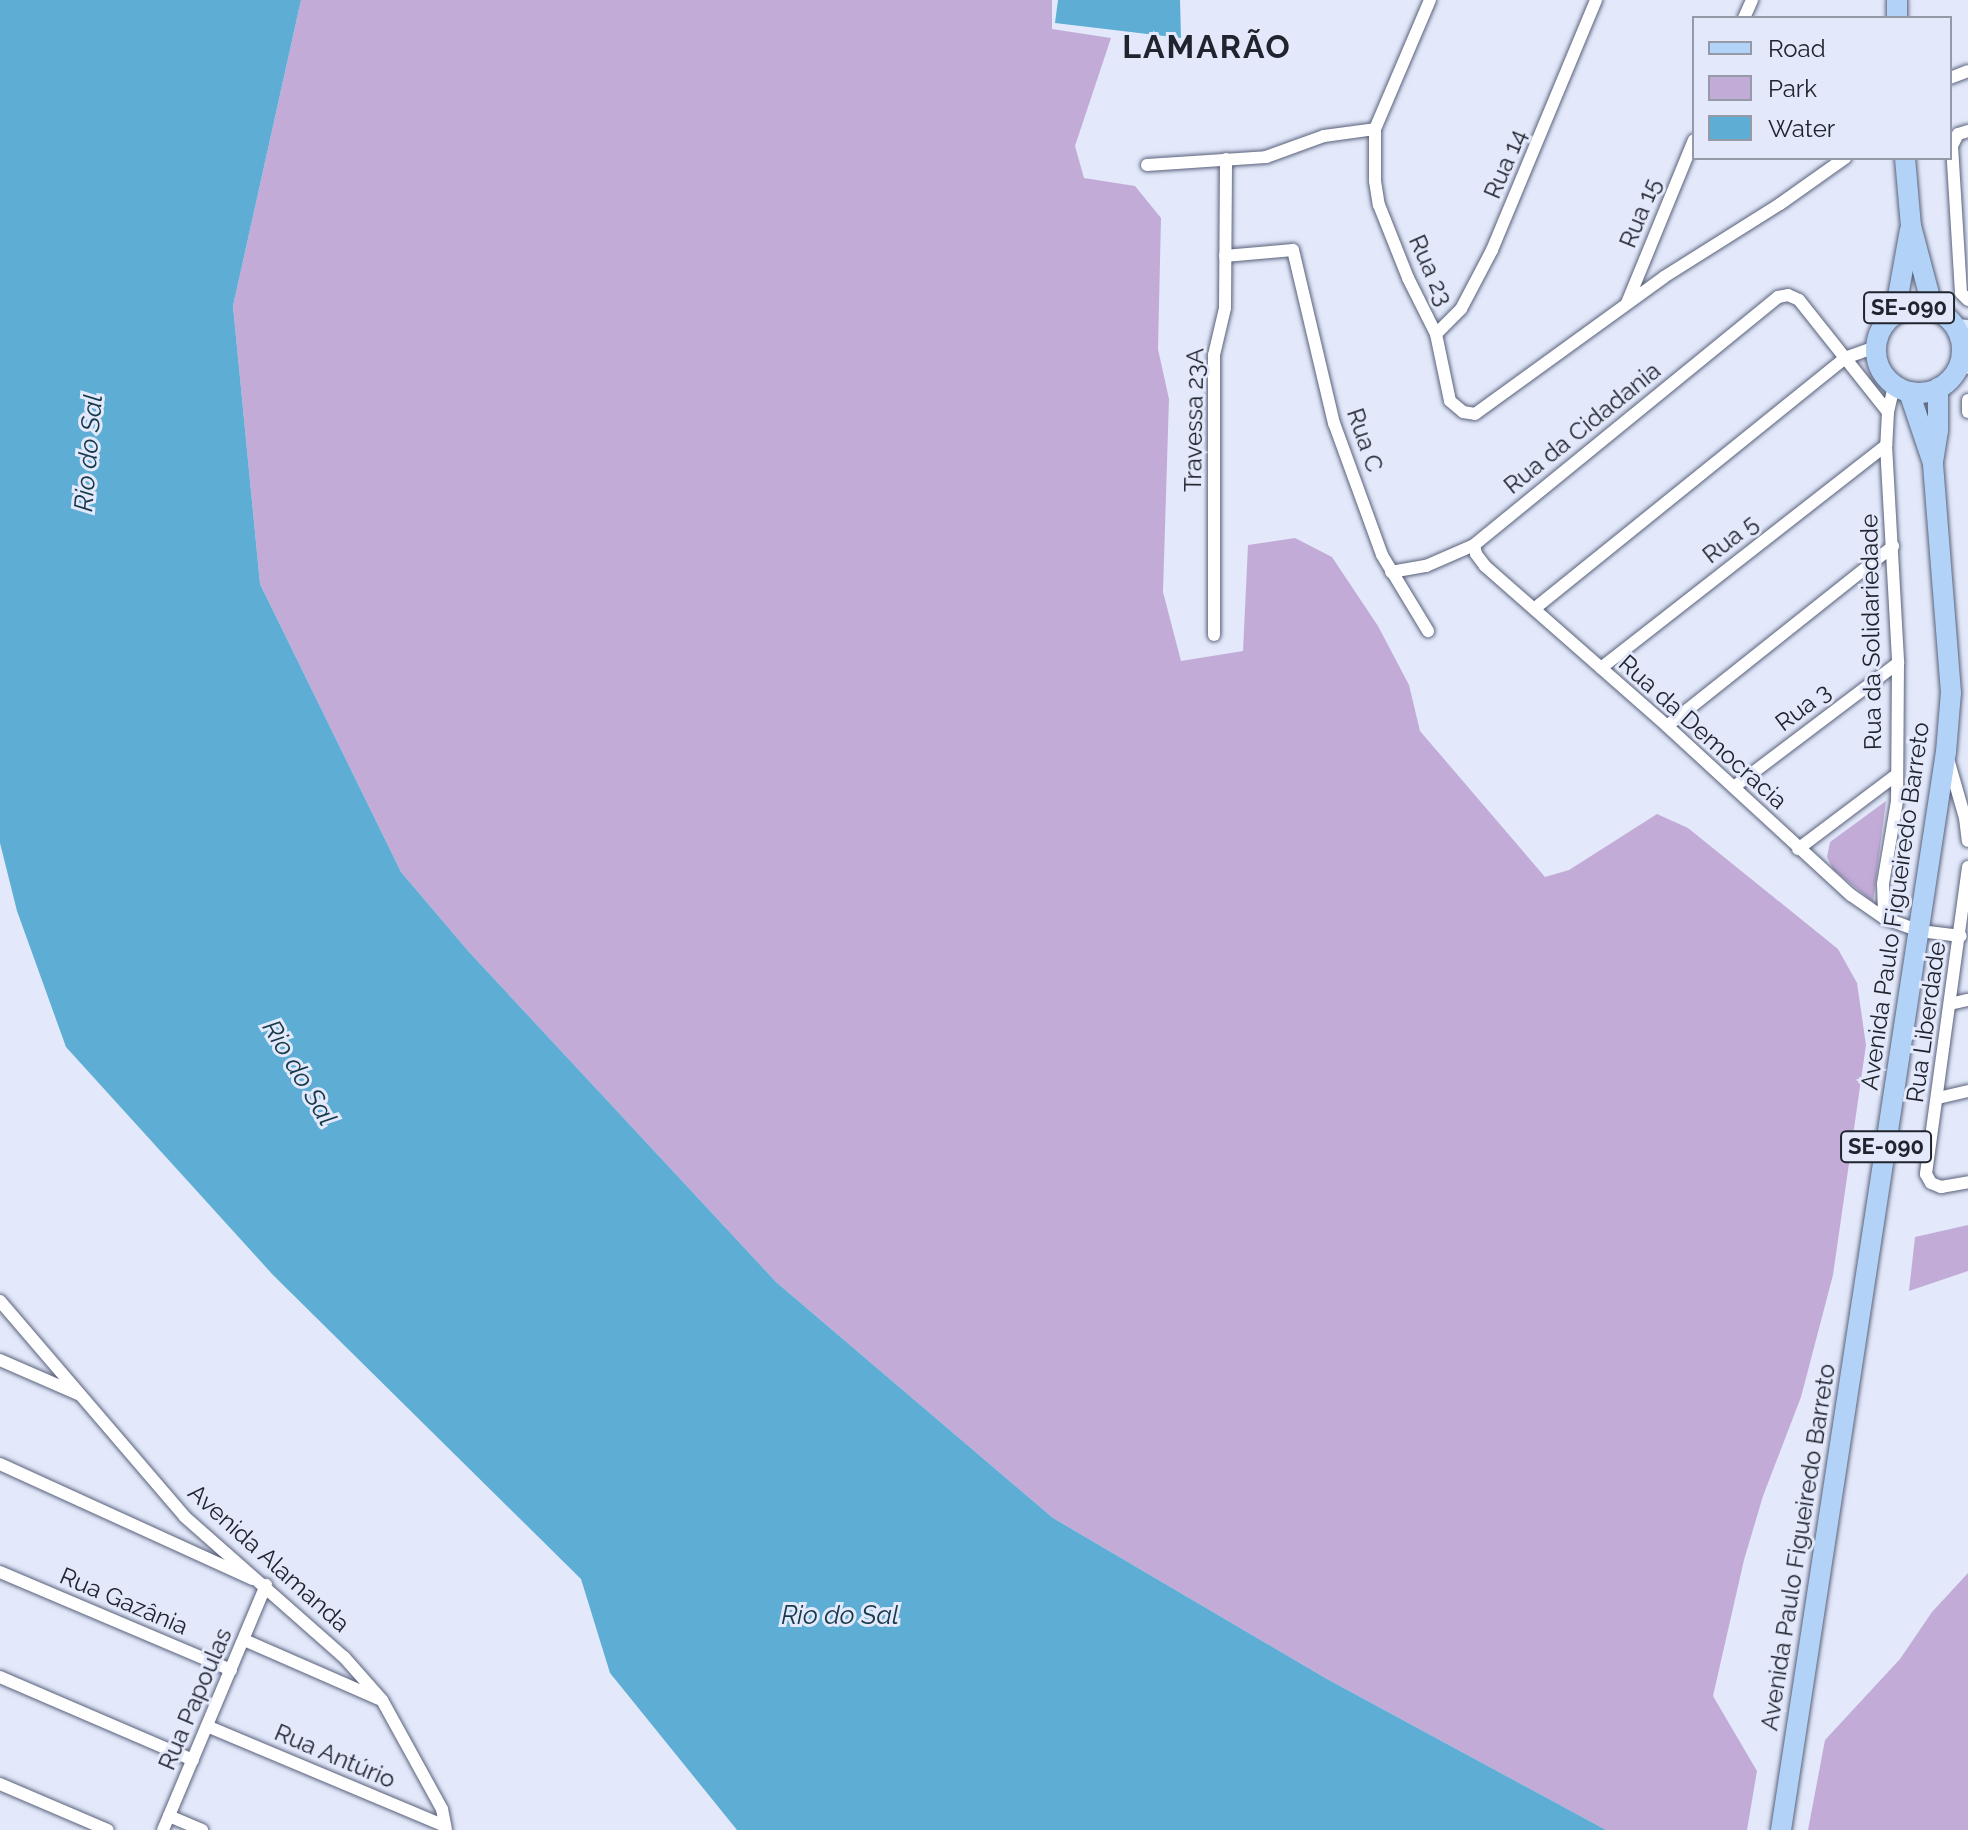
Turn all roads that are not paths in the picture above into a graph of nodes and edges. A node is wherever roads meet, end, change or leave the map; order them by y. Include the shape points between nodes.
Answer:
1 (1430, 0) edge
2 (1596, 0) edge
3 (1375, 129) junction
4 (1968, 131) edge
5 (1692, 145) edge
6 (1226, 159) junction
7 (1842, 160) edge
8 (1905, 160) edge
9 (1147, 165) dead end
10 (1911, 226) junction
11 (1225, 256) junction
12 (1967, 299) edge
13 (1627, 303) junction
14 (1933, 309) junction
15 (1895, 313) junction
16 (1962, 329) edge
17 (1436, 334) junction
18 (1875, 347) junction
19 (1845, 358) junction
20 (1963, 365) edge
21 (1938, 388) junction
22 (1901, 389) junction
23 (1968, 400) edge
24 (1888, 412) junction
25 (1968, 412) edge
26 (1886, 445) junction
27 (1933, 462) junction
28 (1474, 545) junction
29 (1893, 546) junction
30 (1391, 572) junction
31 (1534, 609) junction
32 (1428, 631) dead end
33 (1214, 635) dead end
34 (1898, 663) junction
35 (1601, 668) junction
36 (1667, 726) junction
37 (1946, 752) junction
38 (1895, 776) junction
39 (1734, 787) junction
40 (1967, 818) edge
41 (1968, 841) edge
42 (1798, 849) junction
43 (1968, 867) edge
44 (1966, 908) edge
45 (1884, 918) junction
46 (1920, 931) junction
47 (1961, 936) junction
48 (1968, 1000) edge
49 (1950, 1004) junction
50 (1968, 1091) edge
51 (1938, 1098) junction
52 (1968, 1182) edge
53 (0, 1301) edge
54 (0, 1360) edge
55 (86, 1398) junction
56 (0, 1464) edge
57 (0, 1572) edge
58 (266, 1585) junction
59 (244, 1640) junction
60 (231, 1670) junction
61 (0, 1677) edge
62 (382, 1700) junction
63 (207, 1726) junction
64 (193, 1760) junction
65 (0, 1784) edge
66 (169, 1816) junction
67 (446, 1828) edge
68 (108, 1830) edge
69 (163, 1830) edge
70 (202, 1830) edge
71 (1781, 1830) edge

1 - 3 street
2 - 17 street, Rua 14 via 1492,250 1461,309
3 - 6 street via 1324,136 1266,157
3 - 17 street, Rua 23 via 1379,205
4 - 12 street via 1953,139 1961,293
5 - 13 street, Rua 15
6 - 9 street
6 - 11 street, Travessa 23A
7 - 13 street
8 - 10 main road, SE-090
10 - 14 main road, SE-090
10 - 15 main road, SE-090
11 - 30 street, Rua C via 1293,250 1334,423
11 - 33 street, Travessa 23A via 1225,308 1214,355
13 - 17 street, Rua 23 via 1475,414 1460,411 1450,401
14 - 15 main road, SE-090
14 - 16 main road, SE-090
15 - 18 main road, SE-090 via 1881,328
16 - 20 main road, SE-090
18 - 19 street
18 - 22 main road, Avenida Paulo Figueiredo Barreto / SE-090 via 1879,367
19 - 24 street
19 - 28 street, Rua da Cidadania via 1799,300 1778,297
19 - 31 street
20 - 21 main road, SE-090
21 - 22 main road
21 - 27 main road, Avenida Paulo Figueiredo Barreto / SE-090
22 - 24 street, Rua da Solidariedade
22 - 27 main road, Avenida Paulo Figueiredo Barreto / SE-090
23 - 25 street
24 - 26 street, Rua da Solidariedade
26 - 29 street, Rua da Solidariedade
26 - 35 street, Rua 5
27 - 37 main road, Avenida Paulo Figueiredo Barreto / SE-090 via 1951,693
28 - 30 street, Rua da Cidadania via 1447,559
28 - 31 street, Rua da Democracia via 1485,566
29 - 34 street, Rua da Solidariedade
29 - 36 street
30 - 32 street, Rua C
31 - 35 street, Rua da Democracia
34 - 38 street, Rua da Solidariedade
34 - 39 street, Rua 3
35 - 36 street, Rua da Democracia
36 - 39 street, Rua da Democracia
37 - 40 street
37 - 46 main road, Avenida Paulo Figueiredo Barreto / SE-090
38 - 42 street
38 - 45 street, Rua da Solidariedade
39 - 42 street, Rua da Democracia
40 - 41 street
42 - 45 street, Rua da Democracia
43 - 44 street, Rua Liberdade
44 - 47 street, Rua Liberdade
45 - 46 street, Rua da Democracia
46 - 47 street, Rua da Democracia
46 - 71 main road, Avenida Paulo Figueiredo Barreto / SE-090
47 - 49 street, Rua Liberdade
48 - 49 street
49 - 51 street, Rua Liberdade
50 - 51 street
51 - 52 street, Rua Liberdade via 1926,1174 1941,1187
53 - 55 street, Avenida Alamanda
54 - 55 street
55 - 58 street, Avenida Alamanda via 185,1517
56 - 58 street
57 - 60 street, Rua Gazânia
58 - 59 street, Rua Papoulas
58 - 62 street, Avenida Alamanda
59 - 60 street, Rua Papoulas
59 - 62 street
60 - 63 street, Rua Papoulas
61 - 64 street
62 - 67 street, Avenida Alamanda via 442,1809
63 - 64 street, Rua Papoulas
63 - 67 street, Rua Antúrio
64 - 66 street, Rua Papoulas
65 - 68 street
66 - 69 street, Rua Papoulas
66 - 70 street

